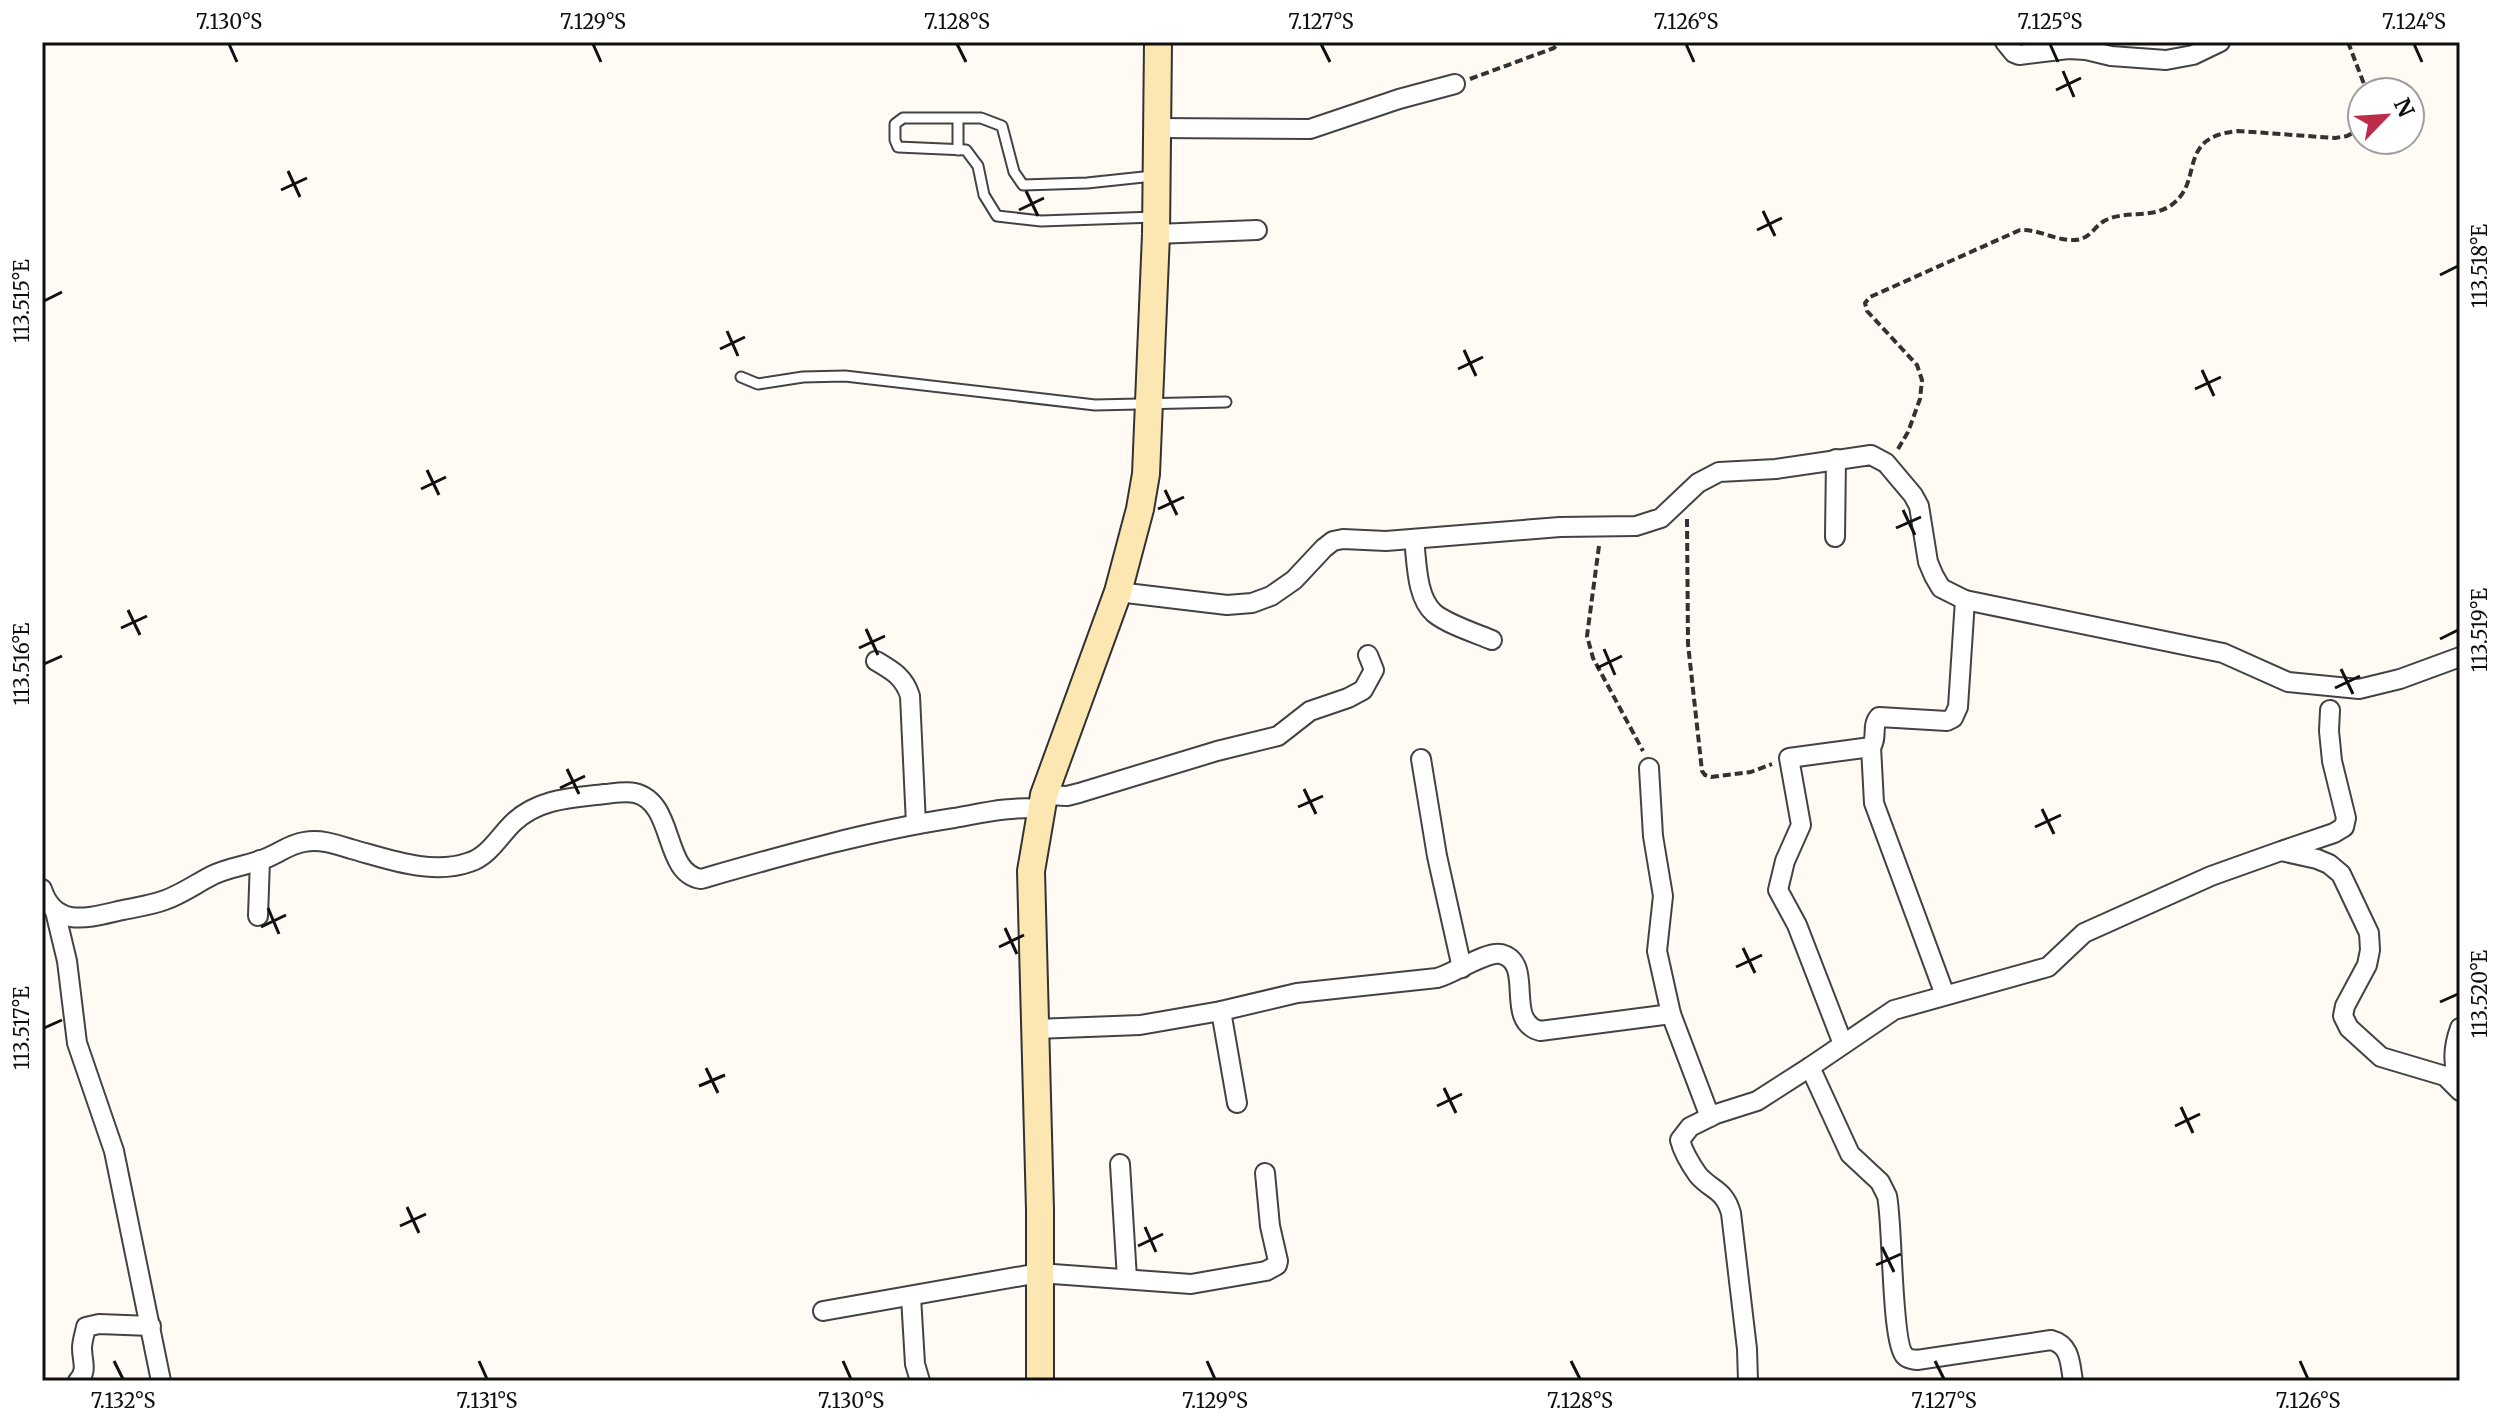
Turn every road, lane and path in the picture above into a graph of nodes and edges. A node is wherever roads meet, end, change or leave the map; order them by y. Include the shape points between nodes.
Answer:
1 (1158, 42) edge
2 (1559, 42) edge
3 (2005, 42) edge
4 (2220, 42) edge
5 (2348, 42) edge
6 (2182, 49) edge
7 (2361, 76) edge
8 (1455, 84) joint
9 (958, 119) junction
10 (1157, 128) junction
11 (2346, 136) edge
12 (958, 150) junction
13 (1156, 175) junction
14 (1156, 225) junction
15 (1257, 230) dead end
16 (741, 377) dead end
17 (1226, 402) dead end
18 (1149, 403) junction
19 (1836, 459) junction
20 (1886, 463) junction
21 (1687, 493) junction
22 (1602, 526) junction
23 (1835, 537) dead end
24 (1414, 540) junction
25 (1118, 592) junction
26 (1965, 600) junction
27 (1492, 640) dead end
28 (1368, 655) dead end
29 (2460, 657) edge
30 (876, 661) dead end
31 (2330, 710) dead end
32 (1871, 747) junction
33 (1789, 758) junction
34 (1421, 759) dead end
35 (1649, 768) joint
36 (1042, 802) junction
37 (916, 824) junction
38 (2281, 851) junction
39 (260, 860) junction
40 (42, 889) edge
41 (55, 911) junction
42 (258, 916) dead end
43 (1462, 968) junction
44 (1945, 995) junction
45 (1221, 1011) junction
46 (1671, 1014) junction
47 (2460, 1028) edge
48 (1035, 1029) junction
49 (1843, 1044) junction
50 (1810, 1067) junction
51 (2460, 1090) edge
52 (1237, 1103) dead end
53 (1710, 1117) junction
54 (1120, 1164) dead end
55 (1265, 1173) dead end
56 (1039, 1273) junction
57 (1127, 1279) junction
58 (911, 1297) junction
59 (823, 1311) dead end
60 (151, 1326) junction
61 (78, 1381) edge
62 (161, 1381) edge
63 (920, 1381) edge
64 (1040, 1381) edge
65 (1748, 1381) edge
66 (2073, 1381) edge

1 - 10 street
2 - 8 path
3 - 6 street via 2019,55 2068,49 2166,60
4 - 6 street via 2193,55
5 - 7 path
8 - 10 street via 1310,129
9 - 12 lane
9 - 12 lane via 903,118 895,124 898,147
9 - 13 lane via 981,118 1002,126 1014,172 1023,185
10 - 13 street
11 - 20 path via 2238,131 2208,138 2171,206 2105,220 2085,238 2020,230 1870,297 1867,311 1917,365 1922,380 1908,432
12 - 14 lane via 966,150 978,166 984,195 997,216
13 - 14 street
14 - 15 street
14 - 18 street
16 - 18 lane via 758,384 845,376 1095,405
17 - 18 lane
18 - 25 street via 1146,474
19 - 20 street via 1871,455
19 - 21 street via 1719,472
19 - 23 street
20 - 26 street via 1919,506 1934,576 1941,588
21 - 22 street via 1651,523
21 - 33 path via 1688,644 1702,771 1711,777 1751,772
22 - 24 street
22 - 35 path via 1587,636
24 - 25 street via 1333,541 1294,580 1252,603 1227,605
24 - 27 street via 1427,606
25 - 36 street
26 - 29 street via 2223,653 2288,682 2359,689
26 - 32 street via 1953,718 1879,717
28 - 36 street via 1374,670 1363,690 1310,711 1278,736
30 - 37 street via 898,673 910,696
31 - 38 street via 2330,746 2344,827
32 - 33 street
32 - 44 street via 1874,803
33 - 49 street via 1801,825 1778,890
34 - 43 street
35 - 46 street via 1663,896 1657,951
36 - 37 street
36 - 48 street via 1031,871
37 - 39 street via 701,879 680,866 657,808 631,792 542,804 471,862 424,867 325,841 304,842
38 - 44 street via 2084,933 2048,967
38 - 51 street via 2317,859 2341,874 2369,933 2367,965 2345,1006 2349,1028 2381,1057 2445,1076
39 - 41 street via 214,875 163,901 83,918
39 - 42 street
40 - 41 street
41 - 60 street via 77,1043 114,1151
43 - 45 street via 1437,978 1297,993
43 - 46 street via 1499,953 1513,962 1523,1018 1540,1031
44 - 49 street via 1894,1010
45 - 48 street via 1140,1025
45 - 52 street
46 - 53 street
47 - 51 street via 2453,1064
48 - 56 street
49 - 50 street
50 - 53 street via 1757,1101
50 - 66 street via 1850,1154 1880,1182 1887,1196 1904,1355 1917,1360 2051,1340 2065,1348
53 - 65 street via 1690,1127 1680,1140 1699,1176 1728,1201
54 - 57 street
55 - 57 street via 1278,1261 1273,1269 1206,1283
56 - 57 street
56 - 58 street
56 - 64 street
58 - 59 street
58 - 63 street
60 - 61 street via 86,1327 85,1366
60 - 62 street

